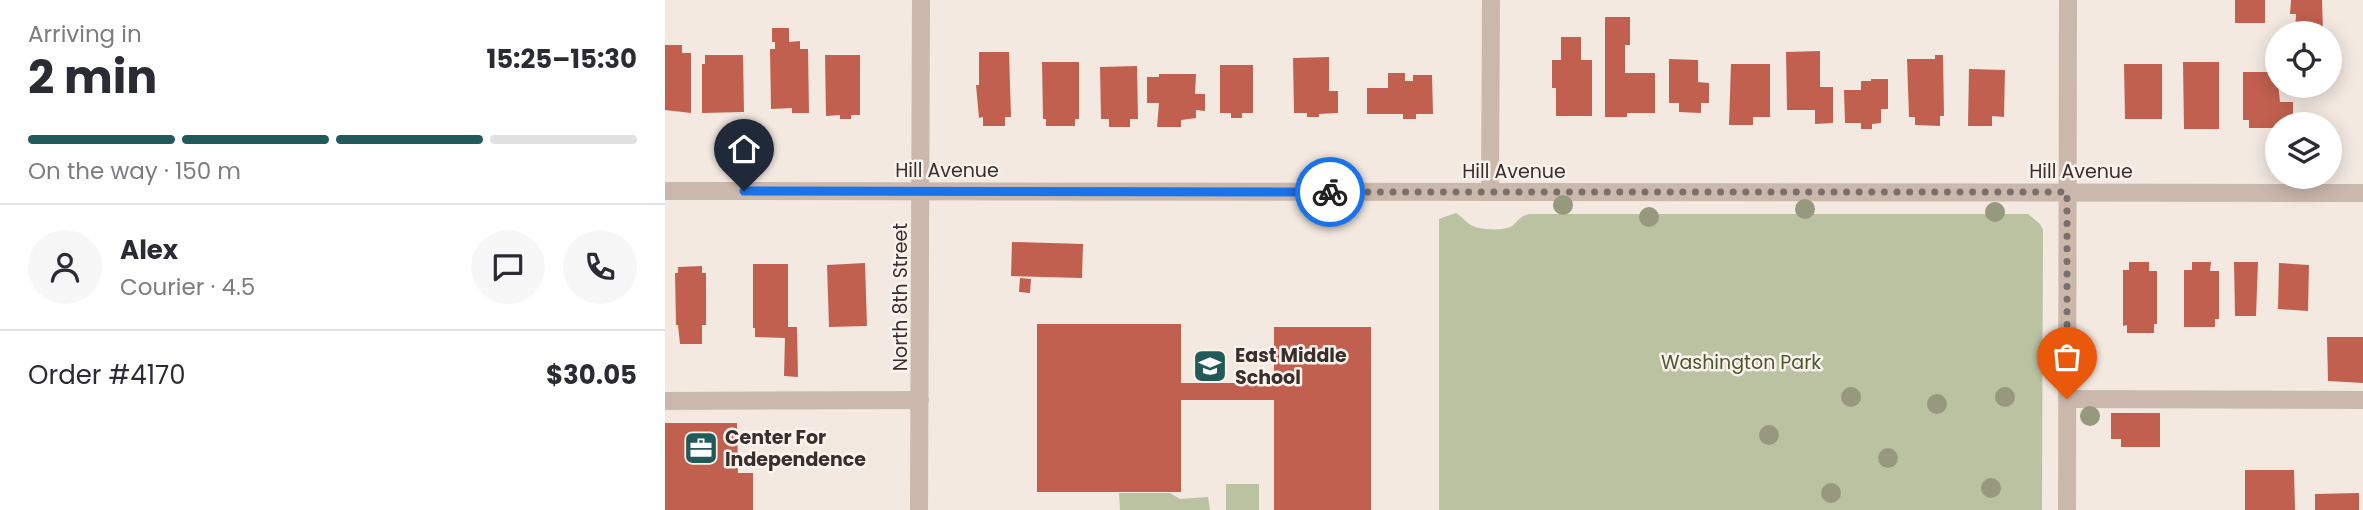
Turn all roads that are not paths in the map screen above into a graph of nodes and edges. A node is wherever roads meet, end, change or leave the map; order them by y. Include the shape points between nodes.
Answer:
1 (921, 0) edge
2 (1491, 0) edge
3 (2068, 0) edge
4 (665, 191) edge
5 (922, 191) junction
6 (1490, 192) junction
7 (2067, 192) junction
8 (2363, 192) edge
9 (2067, 399) junction
10 (920, 400) junction
11 (2363, 400) edge
12 (665, 401) edge
13 (919, 510) edge
14 (2067, 510) edge

1 - 5 street, North 8th Street
2 - 6 street
3 - 7 street
4 - 5 street, Hill Avenue
5 - 6 street, Hill Avenue
5 - 10 street, North 8th Street
6 - 7 street, Hill Avenue
7 - 8 street, Hill Avenue
7 - 9 street
9 - 11 street
9 - 14 street
10 - 12 street
10 - 13 street, North 8th Street

